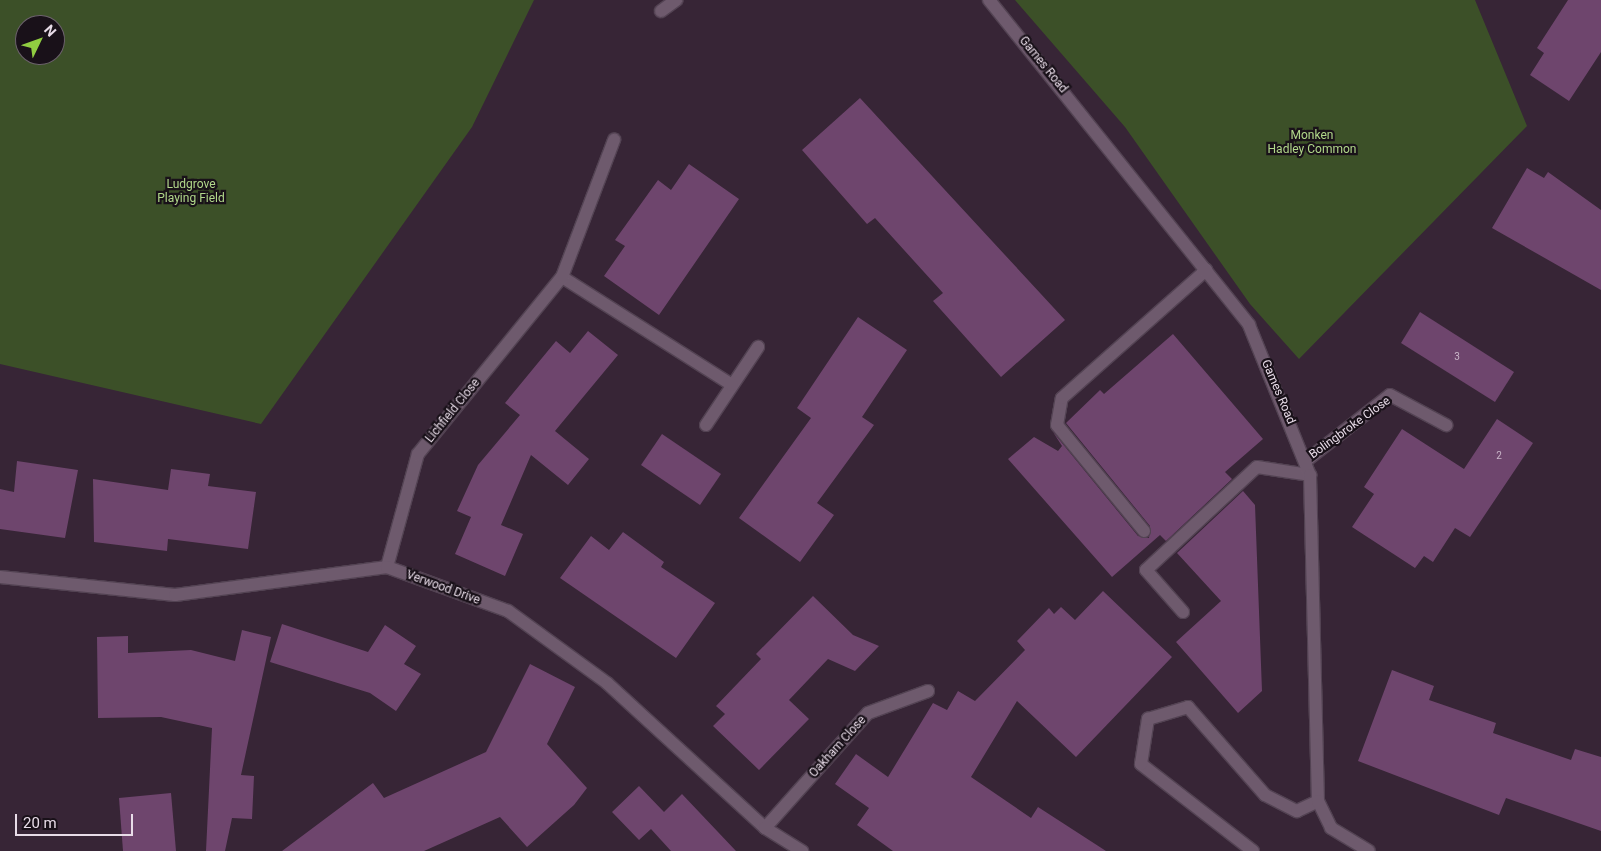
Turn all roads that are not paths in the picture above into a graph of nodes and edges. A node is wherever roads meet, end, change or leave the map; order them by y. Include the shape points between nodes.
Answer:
1 (676, 0) edge
2 (989, 0) edge
3 (661, 11) dead end
4 (614, 140) dead end
5 (1206, 270) junction
6 (562, 277) junction
7 (758, 346) dead end
8 (732, 385) junction
9 (706, 425) dead end
10 (1446, 425) dead end
11 (1306, 460) junction
12 (1310, 475) junction
13 (1144, 531) dead end
14 (387, 567) junction
15 (0, 577) edge
16 (1183, 612) dead end
17 (928, 691) dead end
18 (1318, 801) junction
19 (766, 828) junction
20 (1361, 850) edge
21 (802, 851) edge
22 (1254, 851) edge

1 - 3 street
2 - 5 street, Games Road
4 - 6 street, Lichfield Close
5 - 11 street, Games Road via 1249,325
5 - 13 street via 1062,398 1058,425
6 - 8 street
6 - 14 street, Lichfield Close via 418,454
7 - 8 street
8 - 9 street
10 - 11 street, Bolingbroke Close via 1390,395
11 - 12 street, Games Road
12 - 16 street via 1257,467 1146,570
12 - 18 street, Games Road
14 - 15 street, Verwood Drive via 175,595
14 - 19 street, Verwood Drive via 508,611 607,683
17 - 19 street, Oakham Close via 868,713
18 - 20 street, Games Road via 1332,828
18 - 22 street via 1296,811 1265,795 1188,707 1148,718 1141,764
19 - 21 street, Verwood Drive

